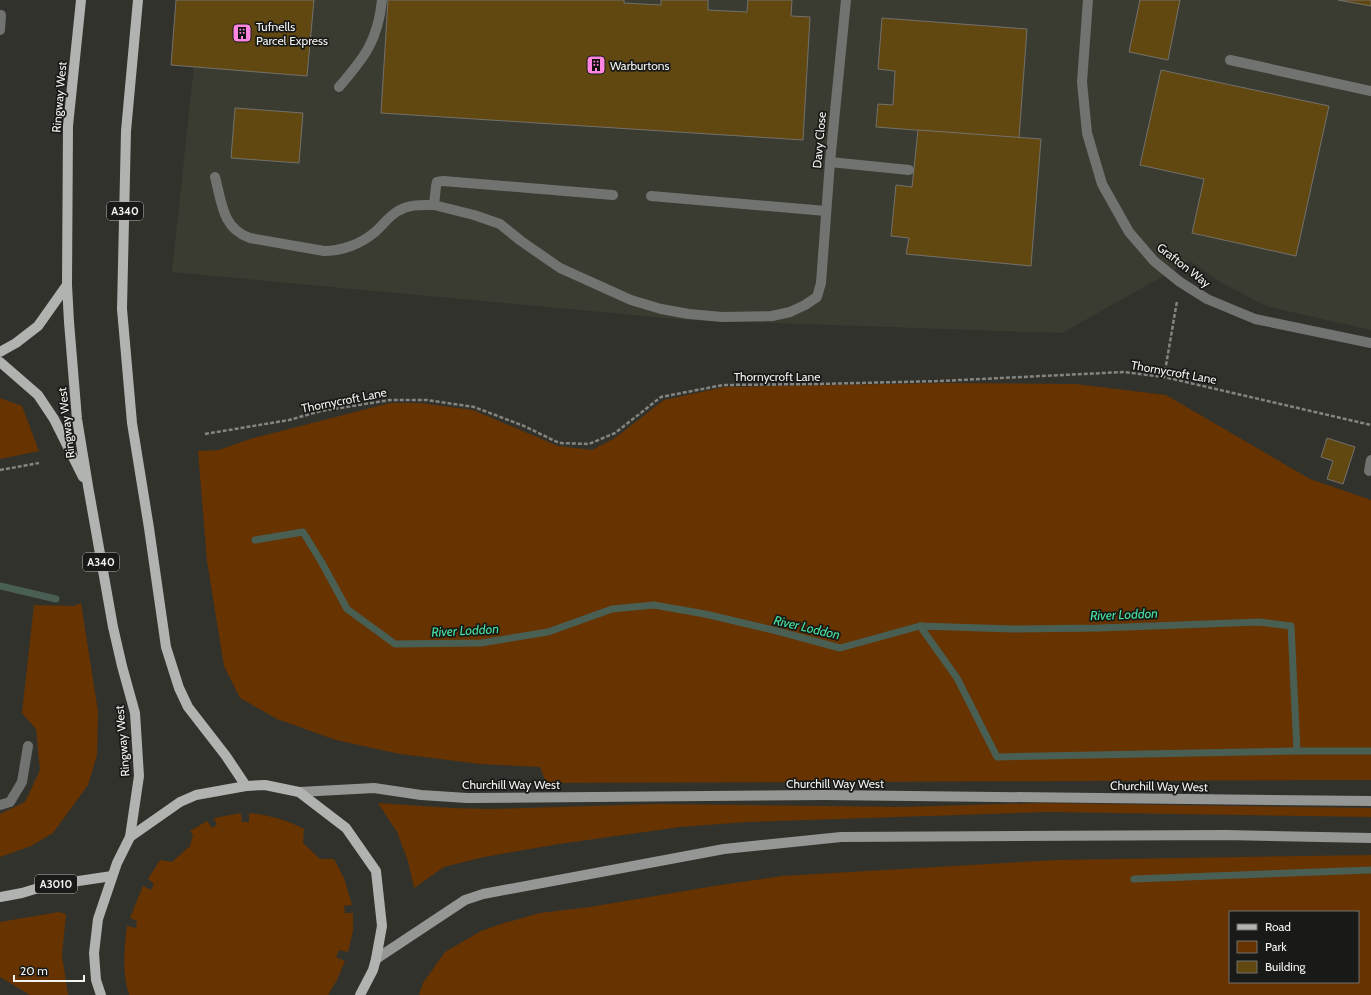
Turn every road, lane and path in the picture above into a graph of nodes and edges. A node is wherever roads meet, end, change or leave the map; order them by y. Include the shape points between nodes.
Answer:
1 (81, 0) edge
2 (138, 0) edge
3 (382, 0) edge
4 (846, 0) edge
5 (1088, 0) edge
6 (0, 15) edge
7 (0, 30) edge
8 (1230, 60) dead end
9 (340, 87) dead end
10 (1371, 91) edge
11 (830, 162) junction
12 (909, 170) dead end
13 (215, 178) dead end
14 (613, 195) dead end
15 (651, 196) dead end
16 (434, 205) junction
17 (826, 211) junction
18 (1180, 282) junction
19 (66, 285) junction
20 (1371, 343) edge
21 (0, 352) edge
22 (0, 362) edge
23 (1164, 377) junction
24 (1371, 424) edge
25 (205, 434) dead end
26 (1371, 460) edge
27 (39, 463) dead end
28 (0, 470) edge
29 (1369, 471) dead end
30 (88, 486) junction
31 (28, 746) dead end
32 (246, 786) junction
33 (299, 792) junction
34 (1371, 801) edge
35 (0, 805) edge
36 (130, 837) junction
37 (1371, 838) edge
38 (112, 876) junction
39 (0, 897) edge
40 (376, 959) junction
41 (363, 993) edge
42 (101, 995) edge

1 - 19 main road, Ringway West / A340 via 68,126
2 - 32 main road, A340 via 126,131 122,309 132,423 166,647 188,707
3 - 9 street via 379,25 374,39 356,68
4 - 11 street, Davy Close
5 - 18 street, Grafton Way via 1082,82 1087,133 1102,184 1129,232 1154,262
6 - 7 street
8 - 10 street
11 - 12 street
11 - 17 street, Davy Close
13 - 16 street via 224,213 233,229 250,238 324,251 346,248 360,241 374,233 397,211 408,206
14 - 16 street via 444,181 438,182 436,186
15 - 17 street
16 - 17 street, Davy Close via 500,224 560,268 631,300 660,309 722,317 772,316 790,312 817,297 821,283
18 - 20 street, Grafton Way via 1207,299 1255,319
18 - 23 path
19 - 21 main road via 38,326
19 - 30 main road, Ringway West / A340 via 77,419
22 - 30 main road via 38,394 54,419
23 - 24 path, Thornycroft Lane
23 - 25 path, Thornycroft Lane via 1124,372 924,381 723,385 661,397 615,433 589,444 559,443 524,426 474,407 427,400 390,400
26 - 29 street
27 - 28 path
30 - 36 main road, Ringway West / A340 via 113,627 135,713 139,776
31 - 35 street via 22,782 10,802
32 - 33 main road via 265,785
32 - 36 main road via 196,795 180,802
33 - 34 main road, Churchill Way West via 374,788 467,798 832,796
33 - 40 main road via 346,828 376,872 382,926
36 - 38 main road, Ringway West
37 - 40 main road via 1226,835 841,837 724,849 483,894 465,900
38 - 39 main road, A3010 via 45,886
38 - 42 main road, Ringway West via 98,919 94,953 96,980
40 - 41 main road

